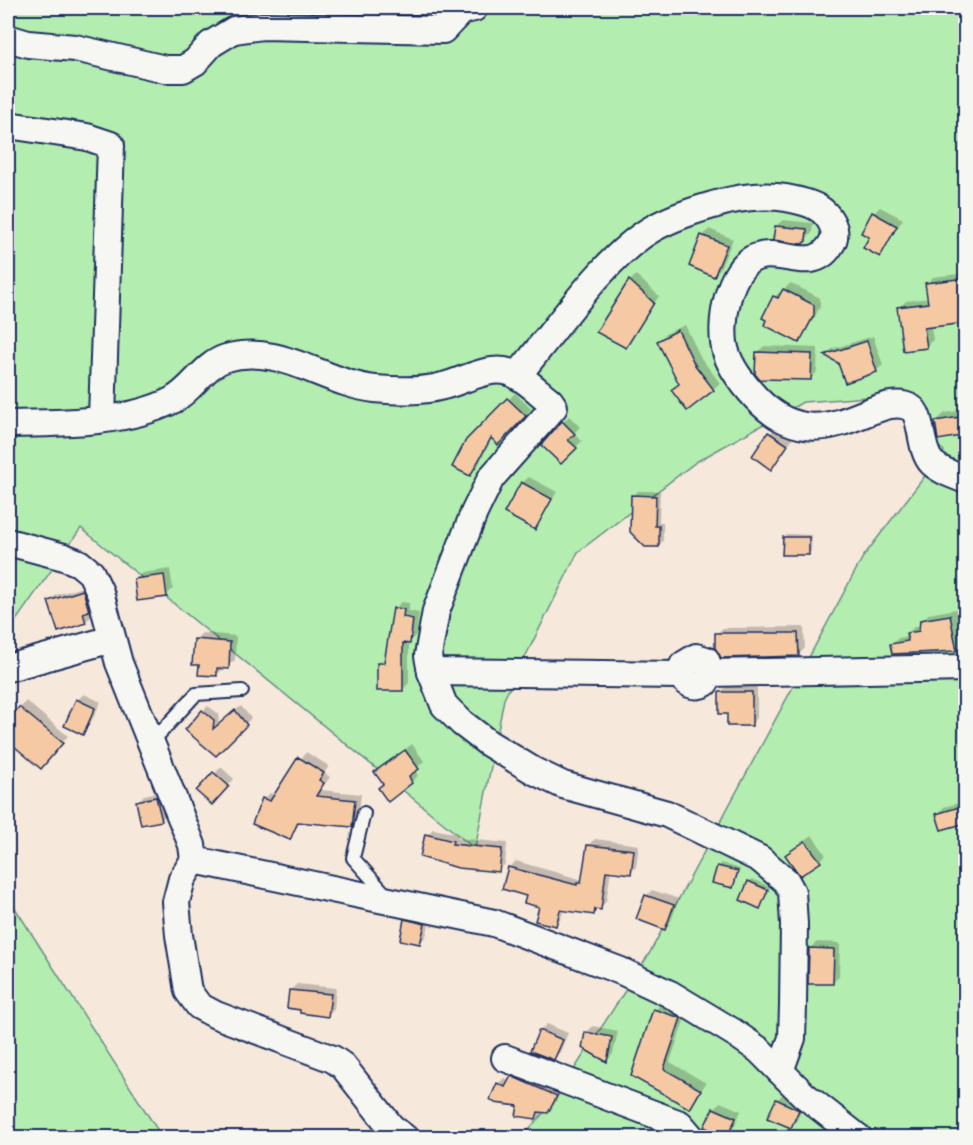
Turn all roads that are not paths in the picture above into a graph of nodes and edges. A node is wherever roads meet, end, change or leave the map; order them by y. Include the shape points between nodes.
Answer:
1 (474, 8) edge
2 (8, 38) edge
3 (8, 125) edge
4 (517, 376) junction
5 (102, 418) junction
6 (8, 424) edge
7 (966, 480) edge
8 (8, 542) edge
9 (112, 639) junction
10 (8, 668) edge
11 (966, 668) edge
12 (431, 672) junction
13 (242, 691) dead end
14 (152, 742) junction
15 (364, 813) dead end
16 (194, 860) junction
17 (390, 900) junction
18 (505, 1058) dead end
19 (780, 1071) junction
20 (405, 1137) edge
21 (692, 1137) edge
22 (859, 1137) edge

1 - 2 street via 461,11 443,30 263,26 234,30 183,69 165,69 86,50
3 - 5 street via 87,137 111,145
4 - 5 street via 494,371 442,387 402,391 357,387 276,357 242,356 212,365 181,395 150,411
4 - 7 street via 612,261 652,229 685,213 732,199 780,197 812,204 828,215 834,230 834,240 826,253 808,261 759,256 745,263 733,280 724,315 725,350 733,369 767,410 786,422 832,425 891,405 909,406 915,411 924,448 932,462
4 - 12 street via 554,407 491,478 474,513 436,611 428,656
5 - 6 street
8 - 9 street via 64,557 92,573
9 - 10 street
9 - 14 street
11 - 12 street via 711,672 705,683 695,686 679,675
12 - 19 street via 444,705 462,723 534,771 563,785 667,814 777,871 792,892 794,924 792,1038
13 - 14 lane via 196,694
14 - 16 street via 187,826
15 - 17 lane via 353,858
16 - 17 street
16 - 20 street via 182,879 176,902 188,991 199,1006 333,1059 343,1066 391,1127
17 - 19 street via 517,930 621,971 701,1012 759,1050
18 - 21 street via 681,1124
19 - 22 street via 804,1095

